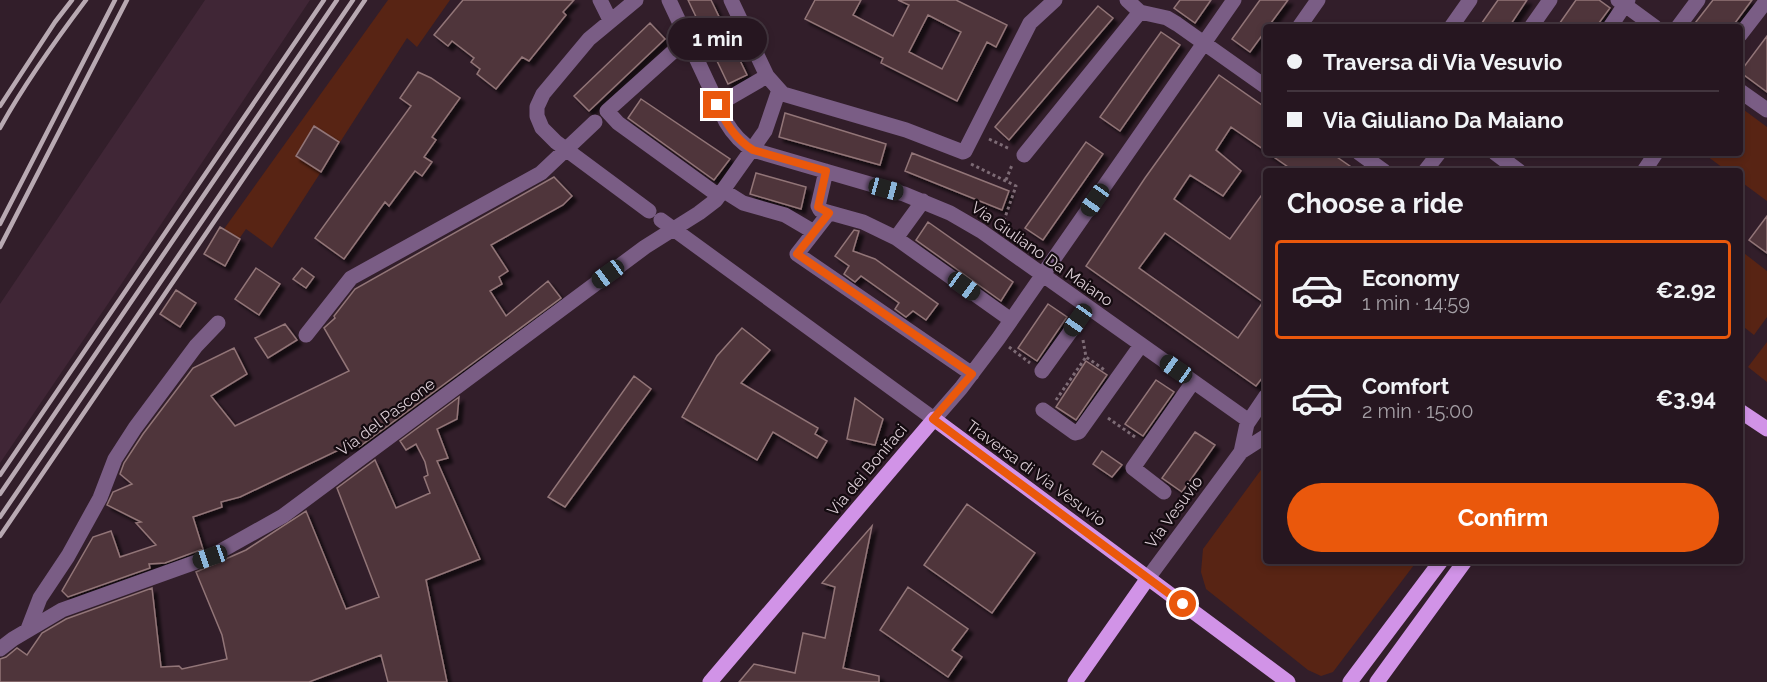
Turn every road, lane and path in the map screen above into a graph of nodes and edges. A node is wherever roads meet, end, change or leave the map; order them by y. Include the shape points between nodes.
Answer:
1 (600, 0) edge
2 (636, 0) edge
3 (669, 0) edge
4 (731, 0) edge
5 (1054, 0) edge
6 (1127, 0) edge
7 (1234, 0) edge
8 (1318, 0) edge
9 (1470, 0) edge
10 (1550, 0) edge
11 (1698, 0) edge
12 (1767, 0) edge
13 (1624, 2) edge
14 (1140, 12) junction
15 (610, 20) junction
16 (1301, 24) edge
17 (1453, 24) edge
18 (1533, 24) edge
19 (1612, 24) edge
20 (1651, 24) edge
21 (1680, 24) edge
22 (1743, 31) edge
23 (686, 40) junction
24 (1204, 43) junction
25 (767, 76) junction
26 (1263, 81) edge
27 (779, 90) junction
28 (1743, 93) edge
29 (717, 105) junction
30 (1767, 110) edge
31 (595, 122) dead end
32 (974, 132) junction
33 (564, 149) junction
34 (753, 150) junction
35 (964, 152) junction
36 (1024, 155) joint
37 (1364, 156) edge
38 (1437, 156) edge
39 (1499, 156) edge
40 (1380, 168) edge
41 (1427, 168) edge
42 (1516, 168) edge
43 (826, 171) junction
44 (722, 194) junction
45 (923, 201) junction
46 (829, 213) junction
47 (661, 220) junction
48 (814, 232) junction
49 (896, 238) junction
50 (993, 240) junction
51 (1043, 275) junction
52 (1088, 307) junction
53 (1011, 320) junction
54 (1078, 320) junction
55 (218, 323) dead end
56 (306, 335) dead end
57 (998, 339) junction
58 (1141, 345) junction
59 (1086, 357) junction
60 (1042, 371) joint
61 (972, 374) junction
62 (1117, 378) junction
63 (1193, 382) junction
64 (1263, 400) edge
65 (1095, 409) junction
66 (1045, 411) joint
67 (1743, 412) edge
68 (933, 419) junction
69 (1249, 421) junction
70 (1767, 429) edge
71 (1263, 438) edge
72 (1148, 447) junction
73 (1240, 452) junction
74 (1164, 492) dead end
75 (1439, 564) edge
76 (1463, 564) edge
77 (1148, 578) junction
78 (28, 629) junction
79 (0, 649) edge
80 (710, 682) edge
81 (1075, 682) edge
82 (1288, 682) edge
83 (1350, 682) edge
84 (1377, 682) edge

1 - 15 street
2 - 15 street
3 - 23 street, Via Giuliano Da Maiano
4 - 25 street
5 - 32 street via 1030,23
6 - 14 street
7 - 24 street, Via dei Bonifaci
8 - 16 street
9 - 17 street
10 - 18 street
11 - 21 street
12 - 22 street
13 - 19 street
13 - 20 street
14 - 24 street via 1167,18
14 - 36 street
15 - 33 street via 547,88 537,107 538,123
23 - 29 street, Via Giuliano Da Maiano
23 - 44 street via 607,111 618,123
24 - 26 street
24 - 51 street, Via dei Bonifaci
25 - 27 street
25 - 29 street
27 - 34 street, Via del Pascone via 766,129
27 - 35 street via 788,97 906,130
28 - 30 street
29 - 34 street, Via Giuliano Da Maiano via 732,132
31 - 33 street
32 - 35 street
32 - 36 path
33 - 47 street
33 - 56 street via 541,173 351,279
34 - 43 street, Via Giuliano Da Maiano
34 - 44 street, Via del Pascone
35 - 50 path via 971,164 1016,186
37 - 40 street
38 - 41 street
39 - 42 street
43 - 45 street, Via Giuliano Da Maiano
43 - 46 street via 818,207
44 - 47 street, Via del Pascone via 708,207
44 - 48 street via 785,216
45 - 49 street
45 - 50 street, Via Giuliano Da Maiano
46 - 48 street
46 - 49 street via 863,222
47 - 68 street, Traversa di Via Vesuvio
47 - 78 street, Via del Pascone via 645,247 282,516 210,557 62,610
48 - 61 street via 797,254
49 - 53 street
50 - 51 street, Via Giuliano Da Maiano
51 - 52 street, Via Giuliano Da Maiano
51 - 53 street, Via dei Bonifaci
52 - 54 street
52 - 58 street, Via Giuliano Da Maiano
53 - 57 street, Via dei Bonifaci
54 - 59 path
54 - 60 street
55 - 78 street via 135,428 68,556 40,598
57 - 60 path
57 - 61 street, Via dei Bonifaci
58 - 62 street
58 - 63 street, Via Giuliano Da Maiano
59 - 62 path
59 - 66 path
61 - 68 street, Via dei Bonifaci
62 - 65 street
63 - 69 street, Via Giuliano Da Maiano
63 - 72 street
64 - 69 street, Via Vesuvio
65 - 66 street via 1078,433
65 - 72 path
67 - 70 main road
68 - 77 main road, Traversa di Via Vesuvio
68 - 80 main road, Via dei Bonifaci
69 - 73 street, Via Vesuvio
71 - 73 street, Via Vesuvio
72 - 74 street via 1133,469
73 - 77 street, Via Vesuvio
75 - 83 main road
76 - 84 main road
77 - 81 main road, Via Vesuvio
77 - 82 main road, Traversa di Via Vesuvio
78 - 79 street, Via del Pascone

